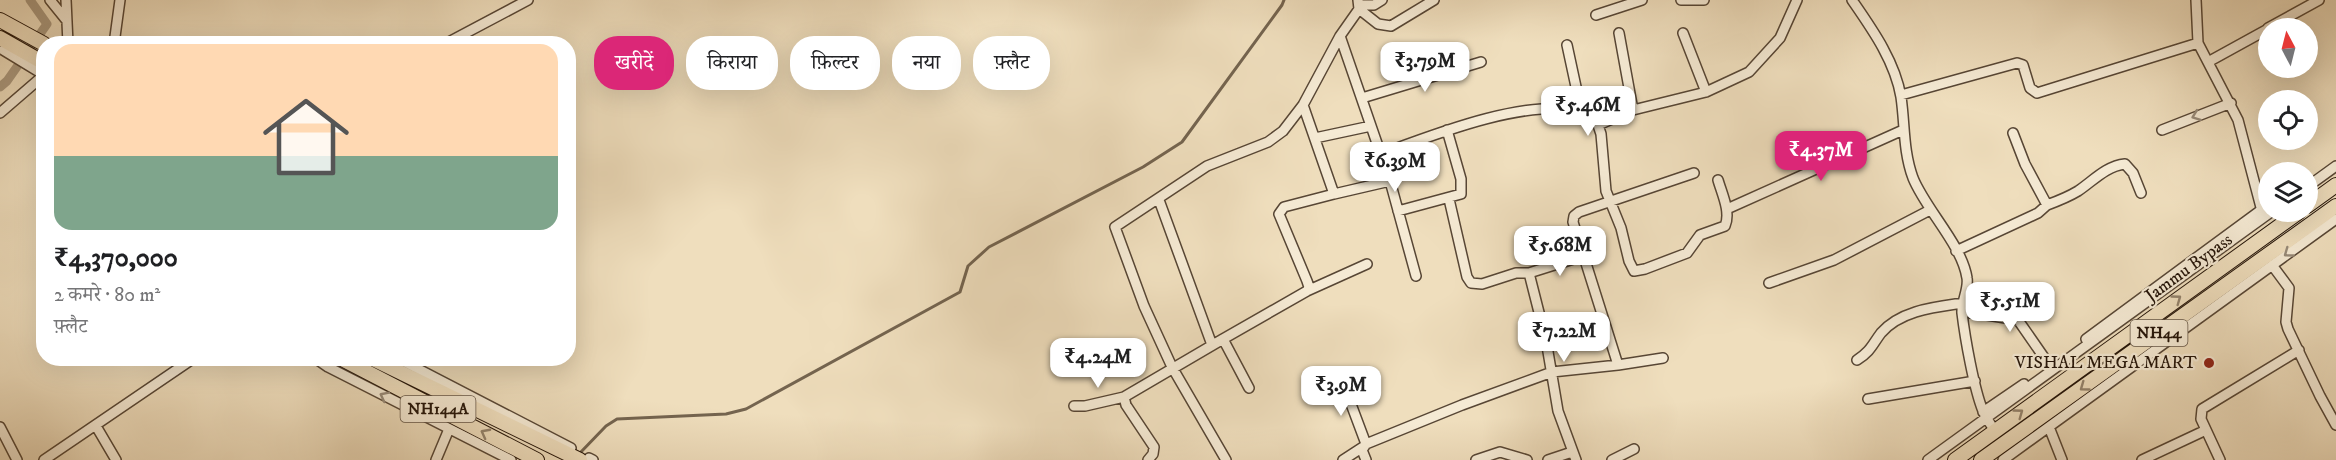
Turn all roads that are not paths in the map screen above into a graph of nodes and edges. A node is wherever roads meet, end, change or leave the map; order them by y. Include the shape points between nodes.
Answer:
1 (50, 0) edge
2 (66, 0) edge
3 (120, 0) edge
4 (528, 0) edge
5 (1382, 0) edge
6 (1434, 0) edge
7 (1642, 0) edge
8 (1681, 0) edge
9 (1704, 0) edge
10 (1797, 0) edge
11 (1852, 0) edge
12 (2196, 0) edge
13 (2319, 0) edge
14 (1359, 4) edge
15 (1596, 15) dead end
16 (2287, 18) edge
17 (0, 20) edge
18 (67, 21) junction
19 (13, 28) junction
20 (1619, 33) dead end
21 (1683, 33) dead end
22 (2258, 34) edge
23 (68, 36) edge
24 (115, 36) edge
25 (460, 36) edge
26 (1340, 36) junction
27 (36, 40) edge
28 (2198, 43) junction
29 (1567, 45) dead end
30 (2, 47) edge
31 (35, 62) edge
32 (1481, 62) dead end
33 (2208, 62) junction
34 (36, 82) edge
35 (1706, 92) junction
36 (1901, 95) junction
37 (1362, 98) junction
38 (2231, 103) junction
39 (1303, 105) junction
40 (1581, 110) junction
41 (1634, 110) junction
42 (0, 113) edge
43 (1598, 125) junction
44 (1371, 126) junction
45 (1447, 130) junction
46 (1904, 130) junction
47 (2162, 130) dead end
48 (2013, 133) dead end
49 (1315, 138) junction
50 (1381, 154) junction
51 (2336, 166) edge
52 (1694, 173) dead end
53 (2318, 179) edge
54 (1390, 180) junction
55 (1718, 180) dead end
56 (2336, 185) edge
57 (2258, 189) edge
58 (2141, 193) dead end
59 (1334, 194) junction
60 (2318, 198) edge
61 (1449, 199) junction
62 (1159, 200) junction
63 (1610, 201) junction
64 (2047, 205) junction
65 (2336, 206) edge
66 (1727, 209) junction
67 (1930, 210) junction
68 (1398, 211) junction
69 (2258, 218) edge
70 (2336, 219) edge
71 (2285, 222) edge
72 (1956, 251) junction
73 (1583, 256) junction
74 (1366, 264) dead end
75 (2272, 265) junction
76 (1529, 273) junction
77 (1416, 276) dead end
78 (1769, 283) dead end
79 (1307, 291) junction
80 (1963, 307) junction
81 (2131, 309) junction
82 (1223, 339) junction
83 (1212, 345) junction
84 (2299, 350) junction
85 (1663, 358) dead end
86 (1857, 360) dead end
87 (1618, 365) junction
88 (182, 366) edge
89 (330, 366) edge
90 (355, 366) edge
91 (388, 366) edge
92 (412, 366) edge
93 (2050, 366) junction
94 (1172, 368) junction
95 (1552, 372) junction
96 (1342, 380) dead end
97 (1975, 381) junction
98 (1249, 388) dead end
99 (1124, 397) junction
100 (1868, 399) dead end
101 (1074, 406) dead end
102 (1985, 415) junction
103 (2336, 425) edge
104 (96, 426) junction
105 (0, 427) edge
106 (2049, 427) junction
107 (448, 429) junction
108 (2206, 430) junction
109 (1995, 431) junction
110 (1364, 445) junction
111 (1634, 449) dead end
112 (567, 450) junction
113 (1574, 456) edge
114 (587, 459) edge
115 (17, 460) edge
116 (44, 460) edge
117 (116, 460) edge
118 (436, 460) edge
119 (512, 460) edge
120 (537, 460) edge
121 (1148, 460) edge
122 (1226, 460) edge
123 (1343, 460) edge
124 (1366, 460) edge
125 (1476, 460) edge
126 (1527, 460) edge
127 (1548, 460) edge
128 (1612, 460) edge
129 (1928, 460) edge
130 (1955, 460) edge
131 (1981, 460) edge
132 (2003, 460) edge
133 (2062, 460) edge
134 (2142, 460) edge
135 (2220, 460) edge

1 - 18 street
2 - 18 street
3 - 24 street
4 - 25 street
5 - 14 street via 1374,5
6 - 14 street via 1391,26 1378,24
7 - 15 street
8 - 9 street
10 - 35 street via 1780,38 1758,64
11 - 36 street via 1876,34
12 - 28 street
13 - 16 street
14 - 26 street
17 - 19 highway
18 - 23 street
19 - 27 highway
19 - 30 street
20 - 41 street
21 - 35 street
22 - 33 street
26 - 37 street
26 - 39 street
28 - 33 street
28 - 36 street via 2037,93 2030,88 2023,65 2017,63
29 - 40 street
30 - 31 highway
32 - 37 street
33 - 38 street
34 - 42 street
35 - 41 street
36 - 46 street
37 - 44 street
38 -> 47 street
38 - 57 street
39 - 49 street
39 - 62 street via 1276,137 1207,166
40 - 43 street
40 - 45 street via 1523,112
41 - 43 street
43 - 63 street
44 - 49 street
44 - 50 street
45 - 50 street
45 - 61 street via 1462,189 1459,196
46 - 66 street
46 - 67 street via 1910,168
48 - 64 street
49 - 59 street
50 - 54 street
51 - 53 street
52 - 63 street
54 - 59 street
54 - 68 street
55 - 66 street
56 - 60 highway
58 - 64 street via 2125,164 2109,168 2067,198
59 - 79 street via 1284,207 1279,214 1307,281
61 - 68 street
61 - 76 street via 1471,283
62 - 83 street
62 - 94 street via 1115,227
63 - 66 street via 1632,269 1638,271 1688,253 1700,235 1725,226
63 - 73 street via 1574,216
64 - 72 street via 2038,213
65 -> 131 highway, Jammu Bypass / NH44
67 - 72 street
67 - 78 street via 1834,260
68 - 77 street
69 - 81 street
70 -> 75 street
109 -> 71 highway, Jammu Bypass / NH44
72 - 80 street via 1968,280
73 - 76 street
73 - 87 street
74 - 79 street
75 - 84 street via 2289,288 2286,322
75 - 106 street
76 - 95 street
79 - 82 street
80 - 86 street via 1923,310 1904,318 1882,333 1868,353
80 - 93 street via 2018,320
80 - 97 street
81 - 93 street
81 - 102 street
82 - 83 street
82 - 98 street
83 - 94 street
84 - 103 street
84 - 108 street via 2202,409 2200,419
85 - 87 street
87 - 95 street
88 - 104 street
107 -> 89 street
120 -> 90 highway, NH144A
91 - 112 highway, NH144A
92 - 112 street
93 - 102 street
94 - 99 street
94 - 122 street
95 - 110 street
95 - 113 street via 1558,411
96 - 110 street
97 - 100 street
97 - 102 street
99 - 101 street
99 - 121 street via 1154,447
102 - 109 street
102 - 129 street
104 - 116 street
104 - 117 street
105 - 115 street
106 - 132 street
106 - 133 street
107 - 118 street
107 - 119 street
108 - 134 street
108 - 135 street
109 - 130 highway, Jammu Bypass / NH44
110 - 123 street
110 - 124 street
111 - 128 street
112 - 114 highway, NH144A
113 - 127 street
125 - 126 street via 1500,452

